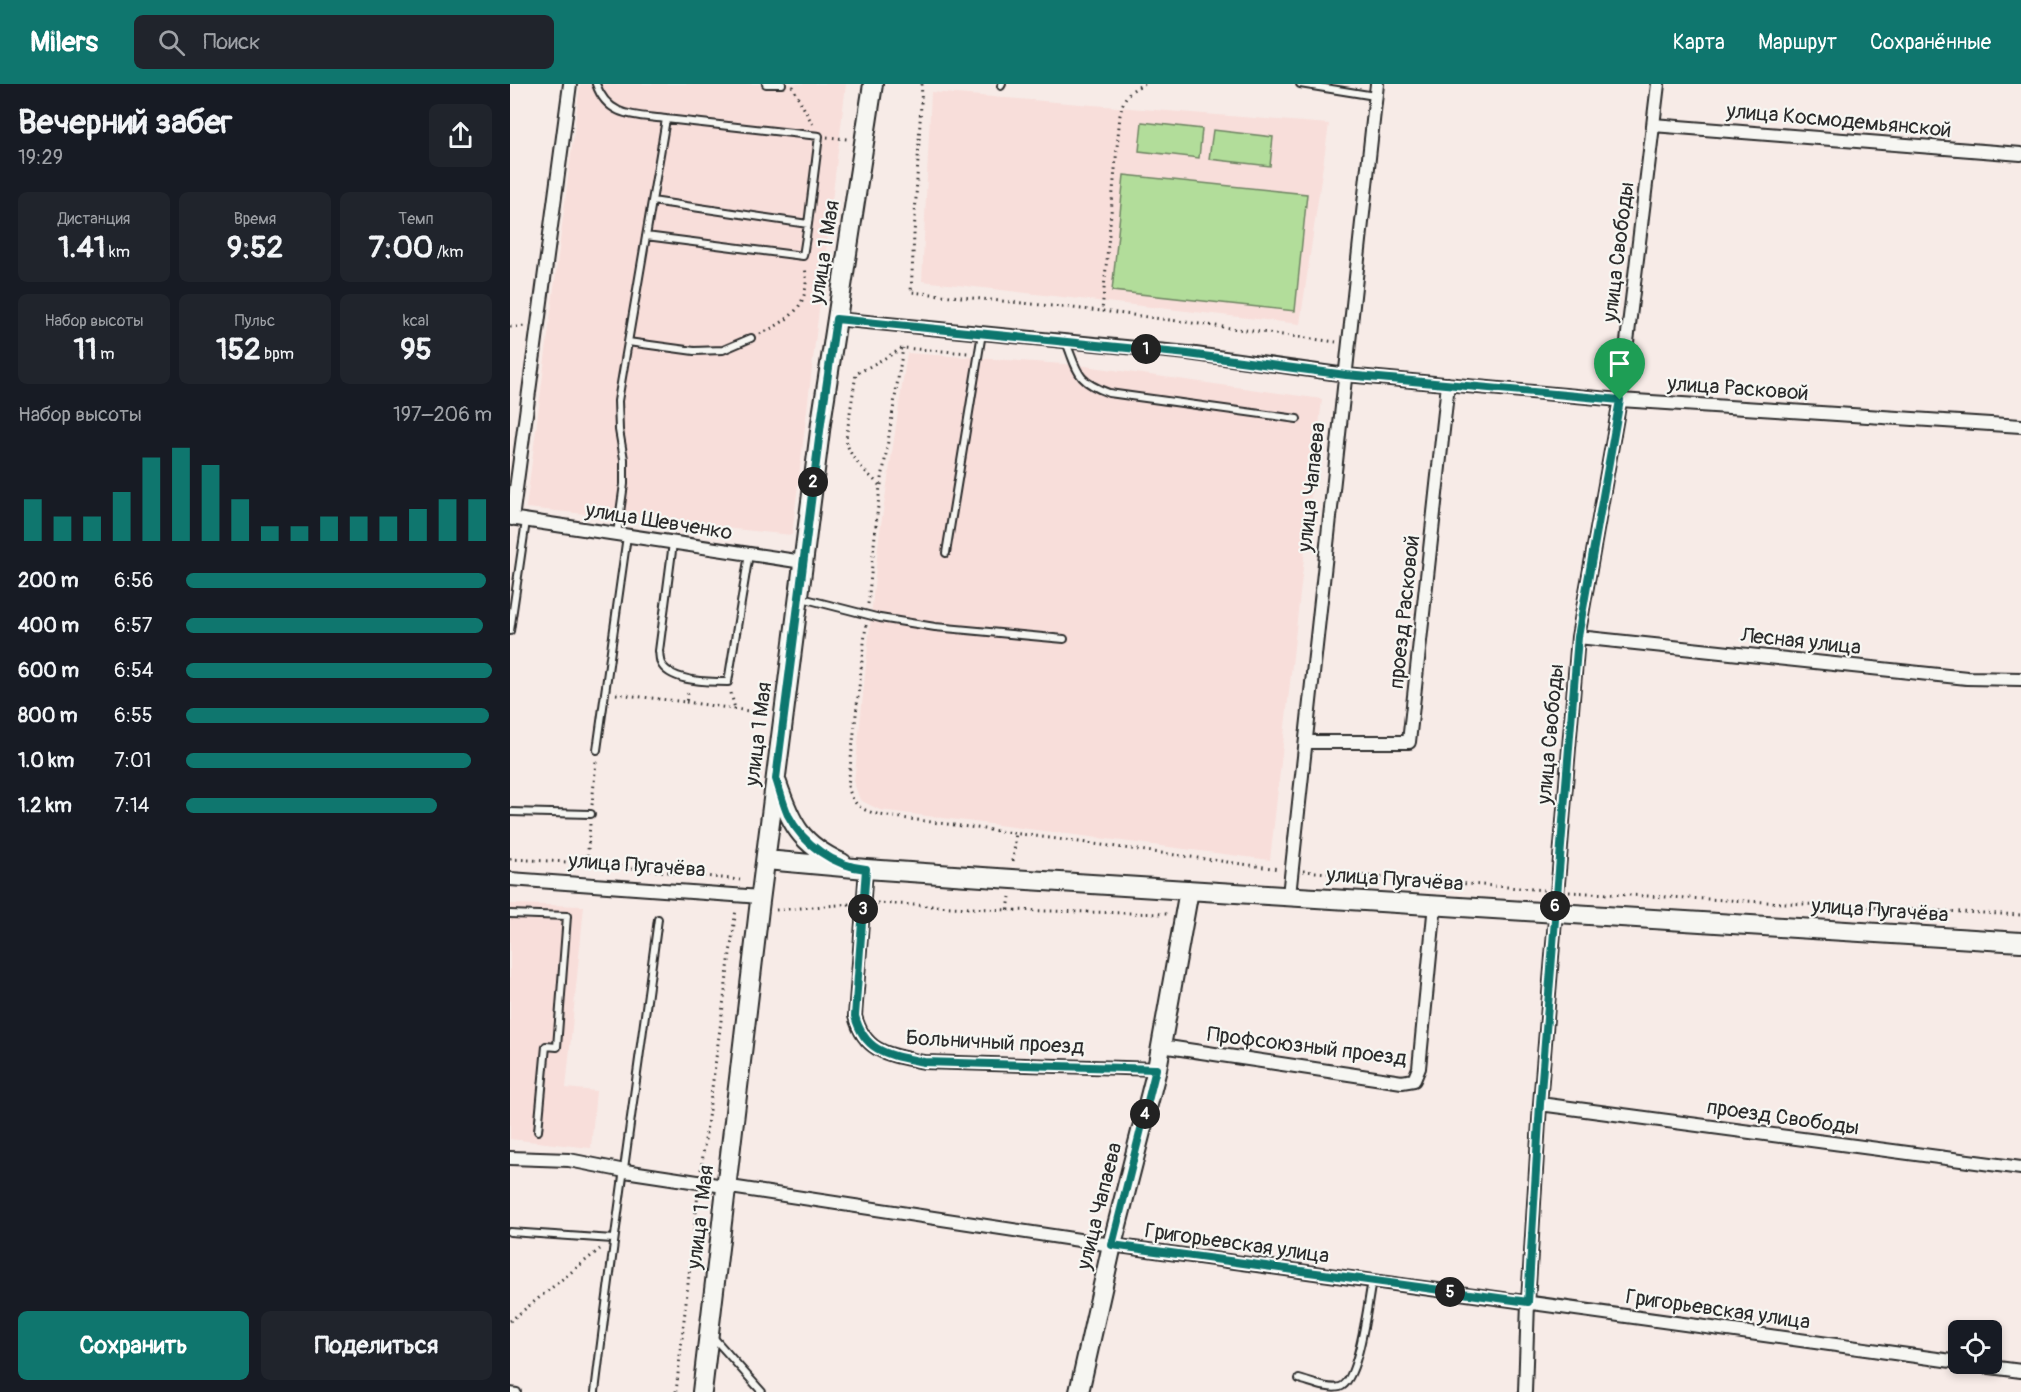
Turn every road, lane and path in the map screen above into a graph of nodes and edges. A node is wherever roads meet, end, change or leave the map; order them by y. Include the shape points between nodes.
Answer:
1 (570, 84) edge
2 (596, 84) edge
3 (766, 84) edge
4 (782, 84) edge
5 (791, 84) edge
6 (873, 84) edge
7 (922, 84) edge
8 (1145, 84) edge
9 (1300, 84) edge
10 (1658, 84) edge
11 (1376, 90) edge
12 (666, 119) junction
13 (1653, 125) junction
14 (819, 136) junction
15 (847, 139) dead end
16 (2021, 154) edge
17 (652, 201) junction
18 (808, 224) junction
19 (646, 236) junction
20 (803, 256) junction
21 (1102, 311) junction
22 (836, 319) junction
23 (982, 333) junction
24 (751, 338) joint
25 (1066, 341) junction
26 (628, 342) junction
27 (1349, 344) junction
28 (903, 348) junction
29 (979, 354) junction
30 (1346, 375) junction
31 (1448, 384) junction
32 (1620, 400) junction
33 (1296, 419) dead end
34 (2021, 426) edge
35 (880, 486) junction
36 (511, 518) edge
37 (526, 521) junction
38 (622, 535) junction
39 (673, 543) junction
40 (946, 553) dead end
41 (749, 554) junction
42 (803, 562) junction
43 (798, 597) junction
44 (867, 615) junction
45 (510, 631) edge
46 (1578, 637) junction
47 (1064, 639) dead end
48 (2021, 679) edge
49 (691, 680) junction
50 (728, 682) junction
51 (606, 692) junction
52 (686, 702) junction
53 (735, 709) junction
54 (763, 713) dead end
55 (1307, 742) junction
56 (597, 750) joint
57 (776, 779) junction
58 (510, 812) edge
59 (591, 814) junction
60 (1016, 832) junction
61 (510, 859) edge
62 (766, 860) junction
63 (1013, 861) dead end
64 (587, 862) junction
65 (860, 869) junction
66 (1292, 870) junction
67 (510, 879) edge
68 (740, 880) dead end
69 (1189, 890) junction
70 (1556, 891) junction
71 (1289, 895) junction
72 (761, 897) junction
73 (1010, 897) dead end
74 (863, 902) junction
75 (1435, 904) junction
76 (736, 907) dead end
77 (774, 910) dead end
78 (1008, 910) junction
79 (1555, 913) junction
80 (510, 914) edge
81 (1186, 914) junction
82 (2021, 915) edge
83 (658, 920) dead end
84 (2021, 942) edge
85 (1161, 1046) junction
86 (1156, 1069) junction
87 (1540, 1104) junction
88 (538, 1131) dead end
89 (510, 1158) edge
90 (2021, 1168) edge
91 (625, 1171) junction
92 (700, 1183) junction
93 (727, 1187) junction
94 (510, 1232) edge
95 (613, 1239) junction
96 (1112, 1245) junction
97 (1372, 1281) junction
98 (1528, 1302) junction
99 (510, 1321) edge
100 (708, 1333) junction
101 (1948, 1360) edge
102 (2002, 1369) edge
103 (2021, 1371) edge
104 (1299, 1379) dead end
105 (510, 1392) edge
106 (517, 1392) edge
107 (596, 1392) edge
108 (676, 1392) edge
109 (702, 1392) edge
110 (762, 1392) edge
111 (1079, 1392) edge
112 (1525, 1392) edge

1 - 36 street
2 - 12 lane via 600,96 614,110
3 - 4 lane
5 - 14 path
6 - 22 main road, улица 1 Мая
7 - 21 path via 911,292
8 - 21 path via 1133,89 1124,100 1120,115
9 - 11 lane
10 - 13 street, улица Свободы
11 - 27 street, улица Чапаева
12 - 14 lane
12 - 17 lane
13 - 16 street, улица Космодемьянской
13 - 32 street, улица Свободы
14 - 15 path
14 - 18 lane
17 - 18 lane
17 - 19 lane
18 - 20 lane
19 - 20 lane
19 - 26 lane
20 - 24 path via 805,286 795,313
21 - 27 path
22 - 23 street, улица Расковой
22 - 42 main road, улица 1 Мая
23 - 25 street, улица Расковой
23 - 29 lane
24 - 26 lane via 723,350 694,351
25 - 30 street, улица Расковой
25 - 33 lane via 1079,375 1090,386 1109,393
26 - 38 lane via 618,400 624,467
27 - 30 street, улица Чапаева
28 - 29 path
28 - 35 path
28 - 35 path via 856,374 846,439 848,450
29 - 40 lane
30 - 31 street, улица Расковой
30 - 55 street, улица Чапаева
31 - 32 street, улица Расковой
31 - 55 street, проезд Расковой via 1409,742
32 - 34 street, улица Расковой
32 - 46 street, улица Свободы
35 - 44 path
36 - 37 street, улица Шевченко
37 - 38 street, улица Шевченко
37 - 45 lane
38 - 39 street, улица Шевченко
38 - 51 lane
39 - 41 street, улица Шевченко
39 - 49 lane via 660,663 667,671
41 - 42 street, улица Шевченко
41 - 50 lane
42 - 43 main road, улица 1 Мая
43 - 44 lane
43 - 57 main road, улица 1 Мая
44 - 47 lane via 935,627
44 - 60 path via 848,786 852,800 862,809 880,815
46 - 48 street, Лесная улица via 1967,678
46 - 70 street, улица Свободы
49 - 50 lane
49 - 52 path
50 - 53 path
51 - 52 path
51 - 56 lane
52 - 53 path
53 - 54 path
55 - 66 street, улица Чапаева
56 - 59 path
57 - 62 main road, улица 1 Мая
57 - 65 main road via 788,814 802,836 824,855
58 - 59 lane
59 - 64 path
60 - 63 path
60 - 66 path
61 - 64 path
62 - 65 main road, улица Пугачёва
62 - 72 main road, улица 1 Мая
64 - 68 path
65 - 69 main road, улица Пугачёва
65 - 74 street, Больничный проезд
66 - 70 path
66 - 71 street, улица Чапаева
67 - 72 street, улица Пугачёва
69 - 71 main road, улица Пугачёва
69 - 81 main road, улица Чапаева
70 - 79 street, улица Свободы
70 - 82 path
71 - 75 main road, улица Пугачёва
72 - 93 main road, улица 1 Мая
73 - 78 path
74 - 77 path
74 - 78 path
74 - 86 street, Больничный проезд via 855,1016 858,1028 874,1048 924,1062
75 - 79 main road, улица Пугачёва
75 - 85 street, Профсоюзный проезд via 1419,1068 1414,1080 1402,1082
76 - 92 path
78 - 81 path
79 - 84 main road, улица Пугачёва
79 - 87 street, улица Свободы
80 - 88 lane via 567,916 557,1047 546,1046
81 - 85 main road, улица Чапаева
83 - 91 lane
85 - 86 main road, улица Чапаева
86 - 96 main road, улица Чапаева
87 - 90 street, проезд Свободы
87 - 98 street, улица Свободы
89 - 91 street, Григорьевская улица via 569,1160
91 - 92 street, Григорьевская улица
91 - 95 lane
92 - 93 street, Григорьевская улица
92 - 108 path
93 - 96 street, Григорьевская улица
93 - 100 main road, улица 1 Мая
94 - 95 lane
95 - 99 path
95 - 107 lane
96 - 97 street, Григорьевская улица
96 - 111 main road, улица Чапаева
97 - 98 street, Григорьевская улица
97 - 104 lane via 1357,1360 1345,1385 1338,1388
98 - 101 street, Григорьевская улица
98 - 112 street, улица Свободы
100 - 109 main road, улица 1 Мая
100 - 110 lane
102 - 103 street
105 - 106 lane

